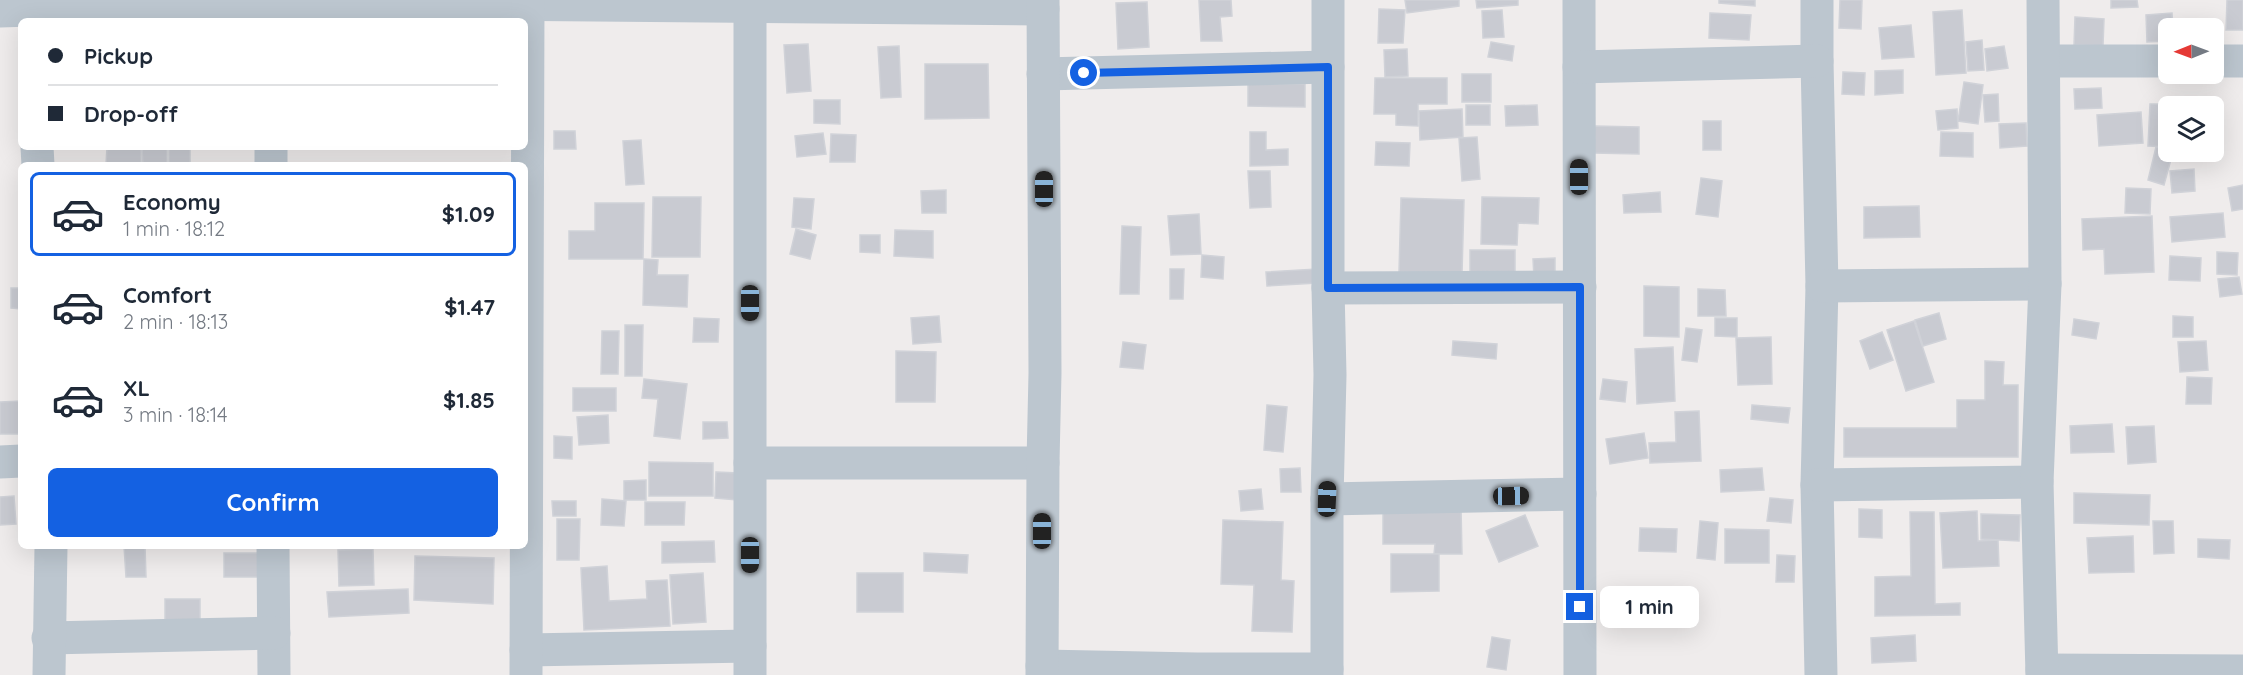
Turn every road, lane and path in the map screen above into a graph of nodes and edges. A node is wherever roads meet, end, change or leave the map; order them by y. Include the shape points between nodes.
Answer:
1 (1328, 0) edge
2 (1579, 0) edge
3 (1817, 0) edge
4 (2043, 0) edge
5 (528, 2) edge
6 (750, 3) edge
7 (1042, 4) edge
8 (270, 8) edge
9 (22, 11) edge
10 (528, 18) edge
11 (2045, 61) junction
12 (2158, 61) edge
13 (2224, 61) edge
14 (2243, 61) edge
15 (1817, 62) junction
16 (1328, 67) junction
17 (1579, 67) junction
18 (1043, 74) junction
19 (2045, 284) junction
20 (1822, 286) junction
21 (1580, 287) junction
22 (1328, 288) junction
23 (18, 461) edge
24 (0, 462) edge
25 (750, 463) junction
26 (1042, 463) junction
27 (2037, 482) junction
28 (1817, 485) junction
29 (1580, 494) junction
30 (1327, 499) junction
31 (51, 549) edge
32 (273, 549) edge
33 (526, 549) edge
34 (274, 633) junction
35 (48, 638) junction
36 (750, 661) edge
37 (526, 663) edge
38 (1042, 670) edge
39 (2243, 671) edge
40 (1327, 672) edge
41 (2042, 673) edge
42 (49, 675) edge
43 (274, 675) edge
44 (1580, 675) edge
45 (1821, 675) edge

1 - 16 street
2 - 17 street
3 - 15 street
4 - 11 street
5 - 6 street
5 - 8 street
5 - 10 street
6 - 7 street
6 - 25 street
7 - 18 street
8 - 9 street
11 - 12 street
11 - 19 street
13 - 14 street
15 - 17 street
15 - 20 street
16 - 18 street
16 - 22 street
17 - 21 street
18 - 26 street via 1046,373
19 - 20 street
19 - 27 street
20 - 28 street
21 - 22 street
21 - 29 street
22 - 30 street
23 - 24 street
25 - 26 street
25 - 36 street
26 - 38 street
27 - 28 street
27 - 41 street
28 - 45 street
29 - 30 street
29 - 44 street
30 - 40 street
31 - 35 street
32 - 34 street
33 - 37 street
34 - 35 street
34 - 43 street
35 - 42 street
36 - 37 street
38 - 40 street
39 - 41 street

